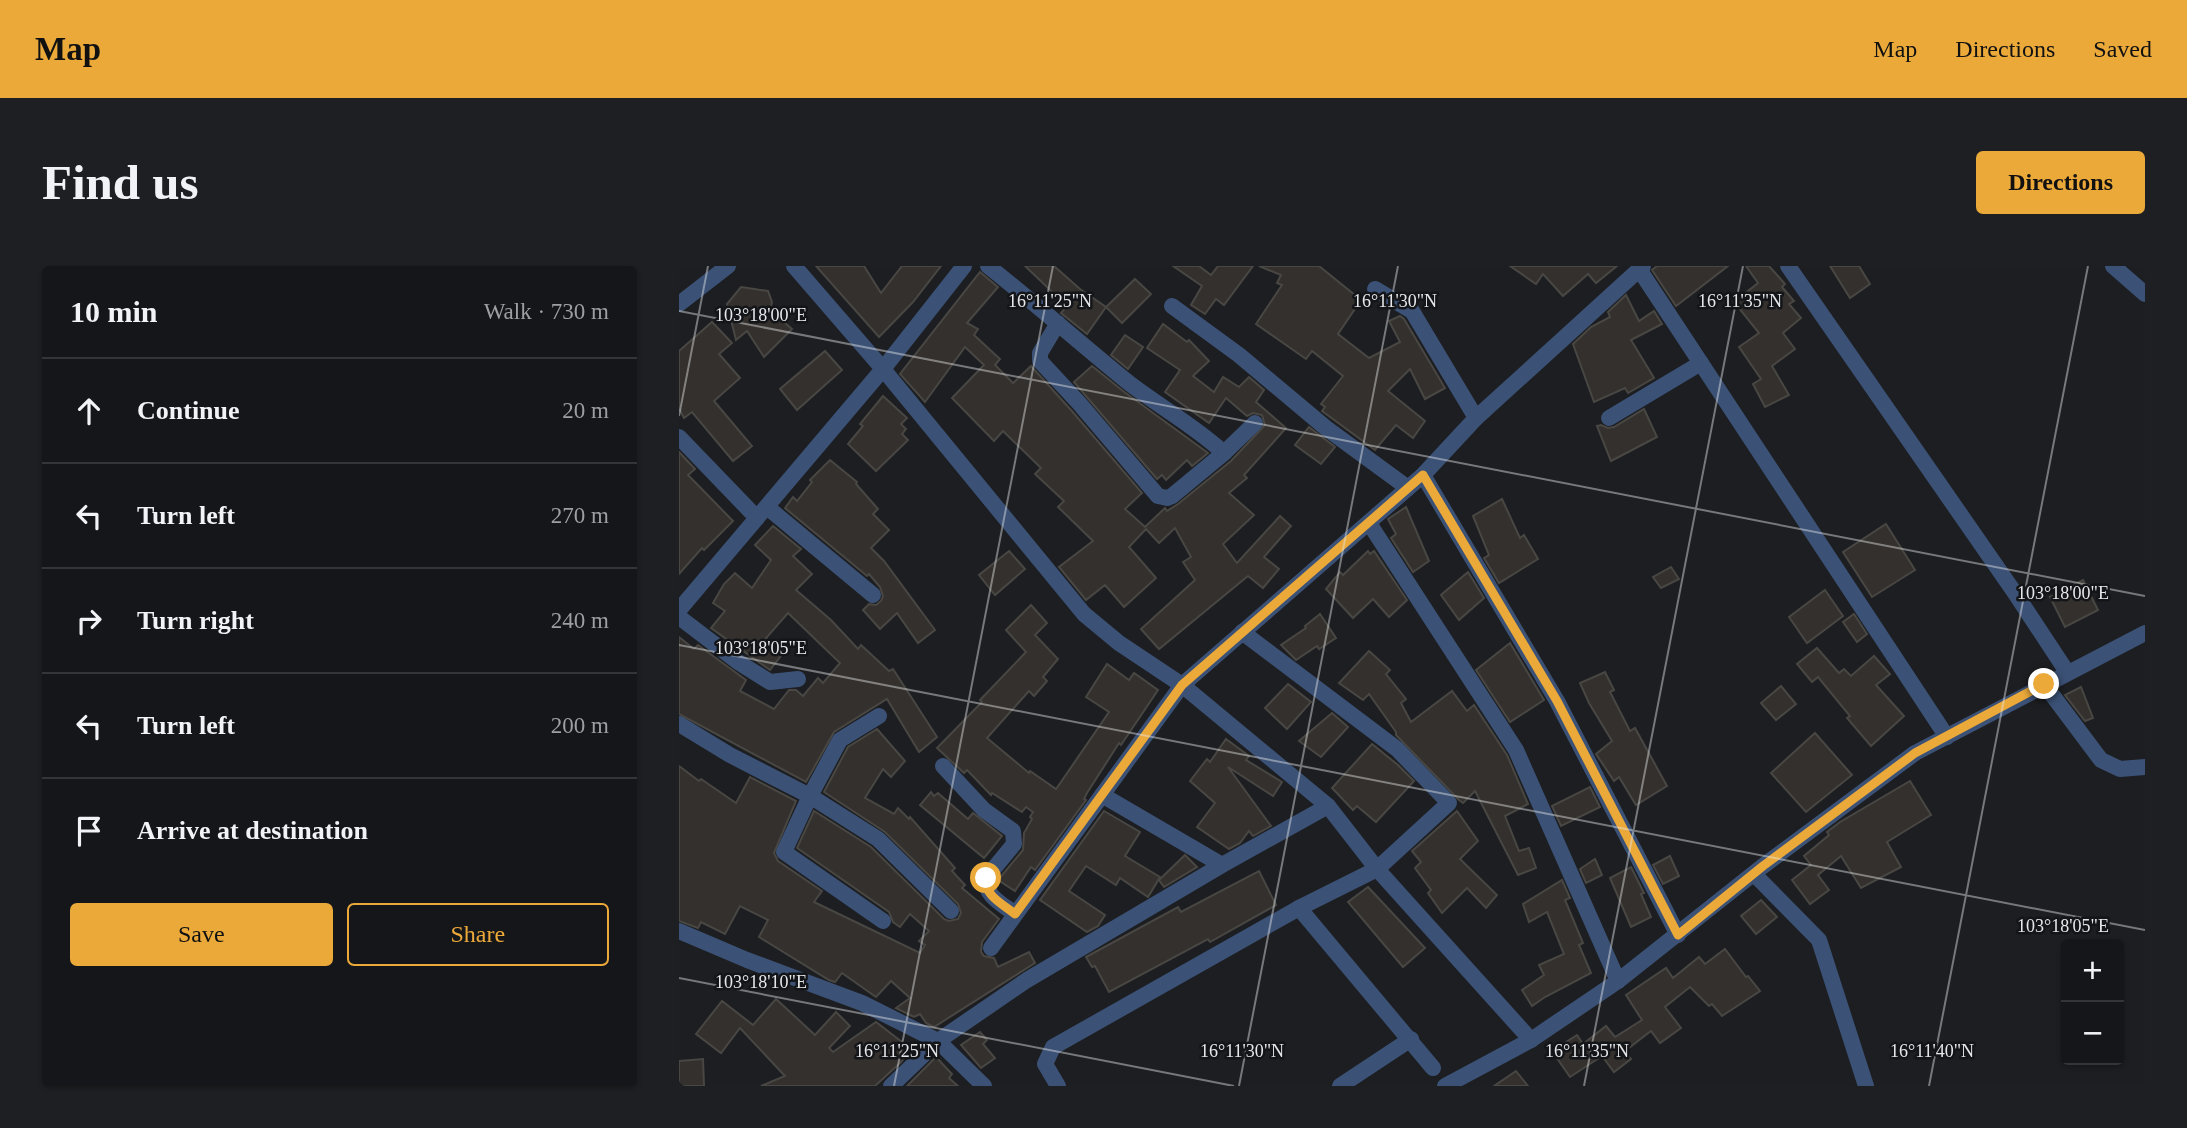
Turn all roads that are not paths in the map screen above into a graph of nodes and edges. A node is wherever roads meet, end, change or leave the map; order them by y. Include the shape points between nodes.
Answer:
1 (728, 266) edge
2 (795, 266) edge
3 (964, 266) edge
4 (988, 266) edge
5 (1788, 266) edge
6 (2113, 266) edge
7 (1641, 267) edge
8 (1375, 289) dead end
9 (2145, 294) edge
10 (679, 304) edge
11 (1172, 306) dead end
12 (1058, 323) junction
13 (1701, 363) junction
14 (883, 369) junction
15 (1476, 418) junction
16 (1609, 418) dead end
17 (1255, 423) dead end
18 (679, 437) edge
19 (1224, 453) junction
20 (1423, 475) junction
21 (1408, 488) junction
22 (762, 512) junction
23 (1369, 523) junction
24 (873, 595) dead end
25 (679, 610) edge
26 (679, 617) edge
27 (1243, 632) junction
28 (2145, 633) edge
29 (2067, 672) junction
30 (798, 679) dead end
31 (2044, 684) junction
32 (1182, 685) junction
33 (879, 716) dead end
34 (679, 724) edge
35 (1947, 737) junction
36 (943, 766) dead end
37 (2145, 766) edge
38 (1102, 795) junction
39 (810, 796) junction
40 (1328, 806) junction
41 (1222, 864) junction
42 (1377, 869) junction
43 (1754, 874) junction
44 (1299, 908) junction
45 (951, 911) dead end
46 (1015, 914) junction
47 (883, 921) dead end
48 (679, 931) edge
49 (1678, 935) junction
50 (991, 948) dead end
51 (1618, 981) junction
52 (1411, 1039) junction
53 (1531, 1040) junction
54 (938, 1041) junction
55 (1433, 1068) dead end
56 (891, 1086) edge
57 (984, 1086) edge
58 (1058, 1086) edge
59 (1340, 1086) edge
60 (1445, 1086) edge
61 (1866, 1086) edge

1 - 10 street
2 - 14 street
3 - 14 street
4 - 12 street
5 - 29 street
6 - 9 street
7 - 13 street
7 - 15 street
8 - 15 street via 1412,311
11 - 21 street
12 - 19 street
12 - 19 street via 1039,361 1158,496 1172,496
13 - 16 street
13 - 35 street
14 - 22 street
14 - 32 street via 1084,614
15 - 20 street
17 - 19 street
18 - 22 street
20 - 21 street
20 - 49 street via 1557,701
21 - 23 street
22 - 24 street
22 - 25 street
23 - 27 street
23 - 51 street via 1516,750
26 - 30 street via 770,682
27 - 32 street
27 - 42 street via 1397,749 1449,803
28 - 29 street
29 - 31 street
31 - 35 street
31 - 37 street via 2101,760 2120,769
32 - 38 street
32 - 40 street
33 - 39 street via 840,740
34 - 39 street
35 - 43 street via 1915,753
36 - 46 street via 984,810 1013,831 1014,844 985,885
38 - 41 street
38 - 46 street
39 - 45 street via 878,839
39 - 47 street via 784,852
40 - 41 street
40 - 42 street
41 - 54 street via 1027,980
42 - 44 street
42 - 53 street
43 - 49 street
43 - 61 street via 1819,940
44 - 52 street
44 - 58 street via 1053,1047 1045,1064
46 - 50 street
48 - 54 street via 862,1003
49 - 51 street
51 - 53 street
52 - 55 street
52 - 59 street
53 - 60 street
54 - 56 street
54 - 57 street

